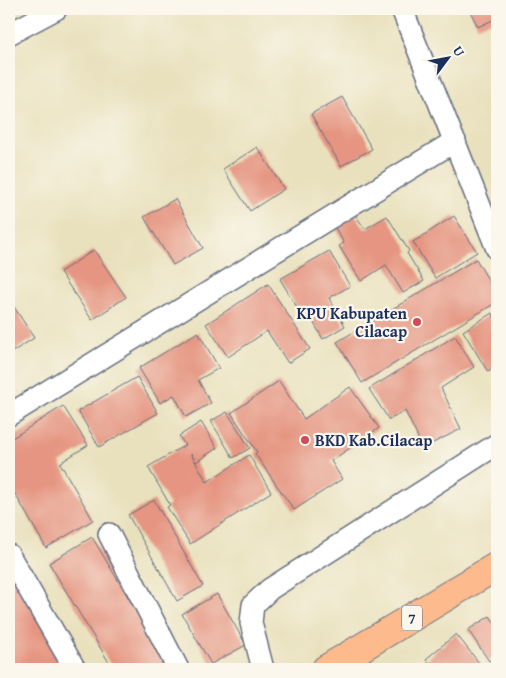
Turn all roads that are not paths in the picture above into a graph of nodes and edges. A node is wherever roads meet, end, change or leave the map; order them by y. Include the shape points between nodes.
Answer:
1 (56, 9) edge
2 (402, 9) edge
3 (9, 34) edge
4 (455, 142) junction
5 (497, 249) edge
6 (9, 415) edge
7 (497, 444) edge
8 (109, 534) dead end
9 (9, 555) edge
10 (497, 566) edge
11 (357, 662) edge
12 (75, 669) edge
13 (178, 669) edge
14 (263, 669) edge
15 (326, 669) edge

1 - 3 street
2 - 4 street
4 - 5 street
4 - 6 street
7 - 14 street via 270,589 253,605 251,623
8 - 13 street
9 - 12 street
10 - 11 highway, 7
11 - 15 highway, 7

